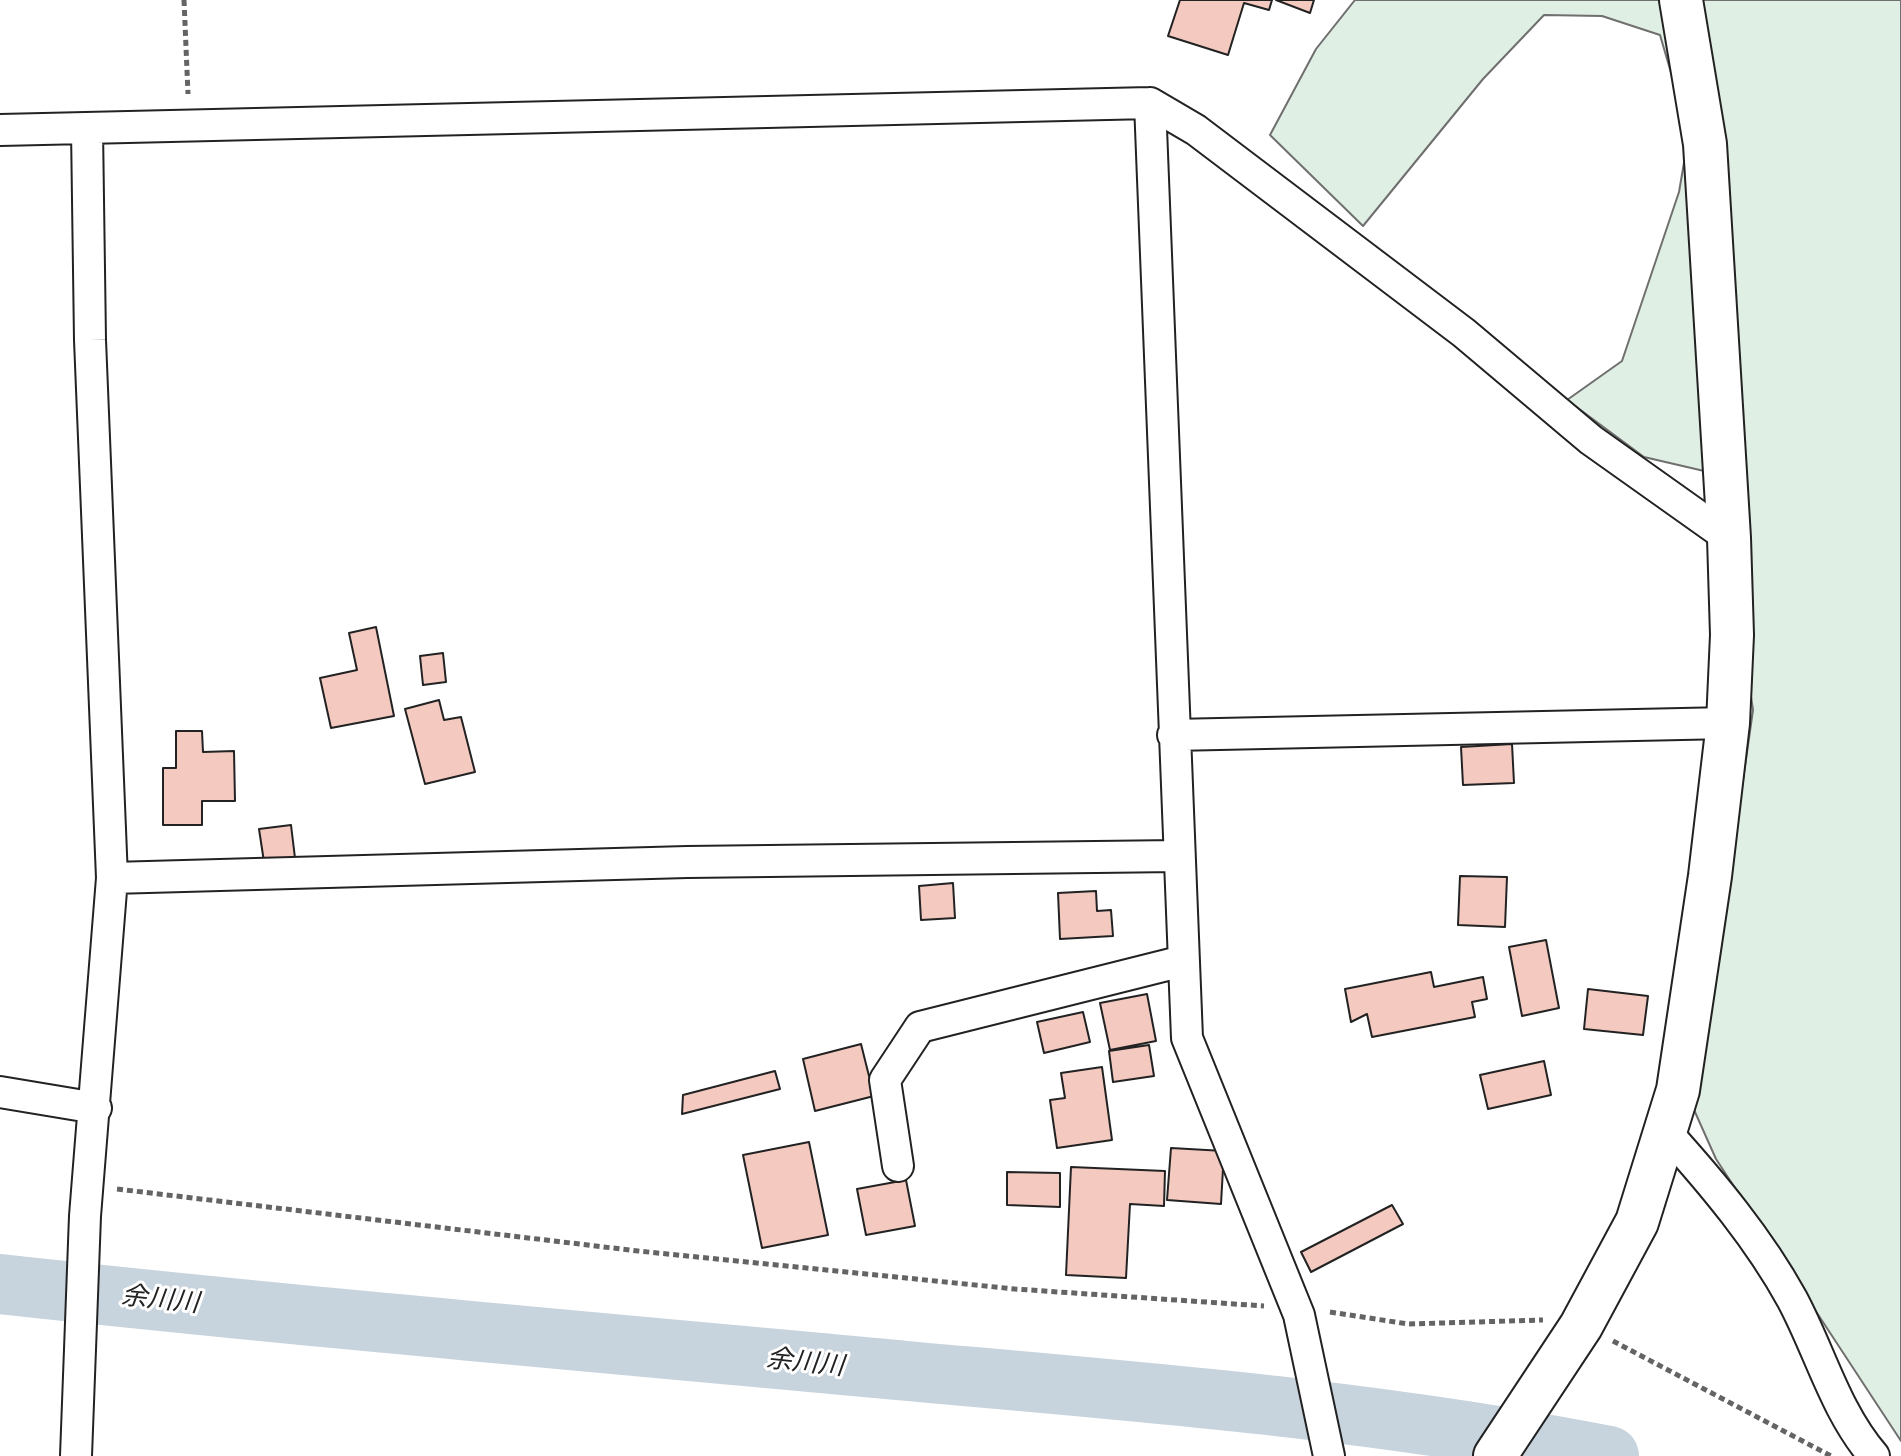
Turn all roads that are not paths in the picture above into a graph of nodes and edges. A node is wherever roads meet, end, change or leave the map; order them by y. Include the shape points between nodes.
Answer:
1 (1681, 0) edge
2 (1150, 103) junction
3 (87, 129) junction
4 (0, 130) edge
5 (1729, 538) junction
6 (1728, 723) junction
7 (1173, 735) junction
8 (1177, 856) junction
9 (112, 878) junction
10 (1183, 961) junction
11 (0, 1092) edge
12 (96, 1108) junction
13 (1667, 1133) junction
14 (898, 1166) dead end
15 (76, 1456) edge
16 (1329, 1456) edge
17 (1495, 1456) edge
18 (1874, 1456) edge

1 - 5 street via 1705,144
2 - 3 street
2 - 5 street via 1196,130 1464,333 1591,440
2 - 7 street
3 - 4 street
3 - 9 street via 90,340
5 - 6 street
6 - 7 street
6 - 13 street via 1698,973
7 - 8 street
8 - 9 street via 687,862
8 - 10 street
9 - 12 street
10 - 14 street via 920,1027 885,1080
10 - 16 street via 1187,1038 1298,1311
11 - 12 street
12 - 15 street via 85,1216
13 - 17 street via 1637,1222 1575,1336
13 - 18 street via 1714,1185 1791,1298 1855,1434

